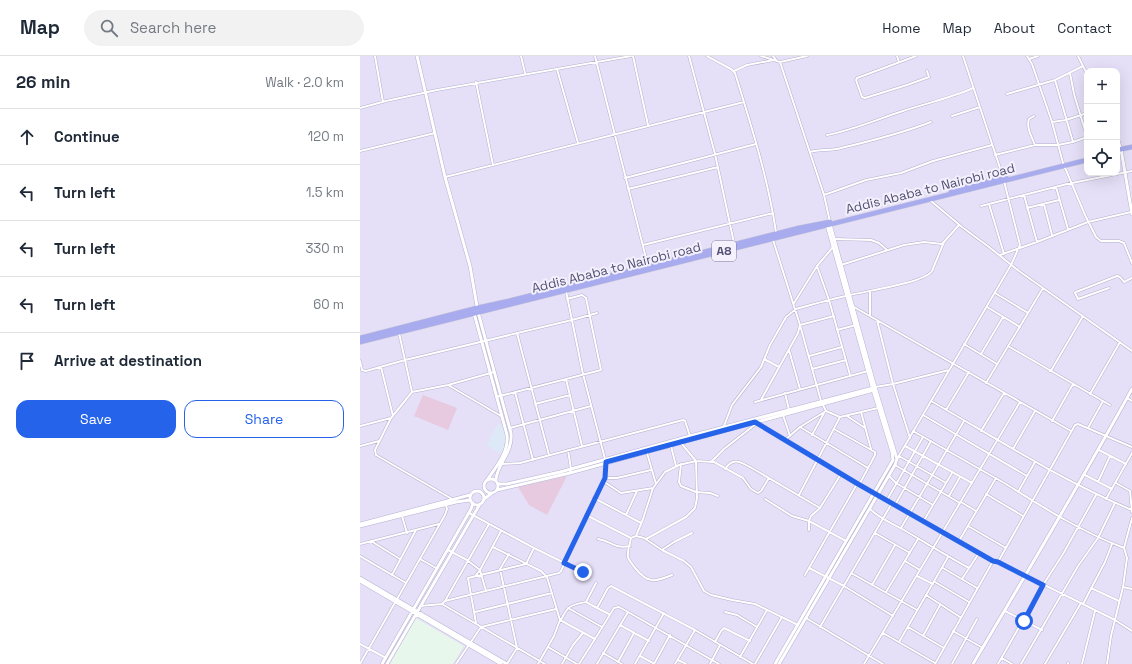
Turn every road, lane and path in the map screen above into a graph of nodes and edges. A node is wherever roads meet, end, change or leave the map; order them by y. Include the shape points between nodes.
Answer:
1 (375, 56) edge
2 (417, 56) edge
3 (521, 56) edge
4 (595, 56) edge
5 (632, 56) edge
6 (689, 56) edge
7 (707, 56) edge
8 (761, 56) edge
9 (773, 56) edge
10 (791, 56) edge
11 (807, 56) edge
12 (897, 56) edge
13 (916, 56) edge
14 (964, 56) edge
15 (1028, 56) edge
16 (1038, 56) edge
17 (1078, 56) edge
18 (774, 60) junction
19 (790, 60) junction
20 (1029, 60) junction
21 (596, 62) junction
22 (779, 62) junction
23 (899, 62) junction
24 (1083, 66) joint
25 (557, 69) junction
26 (734, 71) junction
27 (927, 71) dead end
28 (1070, 73) junction
29 (525, 74) junction
30 (1055, 80) junction
31 (476, 82) junction
32 (1038, 84) junction
33 (973, 88) junction
34 (426, 93) junction
35 (1007, 94) dead end
36 (383, 102) junction
37 (744, 102) junction
38 (980, 106) junction
39 (360, 108) edge
40 (703, 111) junction
41 (1084, 114) edge
42 (1081, 115) junction
43 (952, 116) dead end
44 (1034, 116) dead end
45 (1066, 120) junction
46 (931, 122) dead end
47 (1052, 122) junction
48 (648, 125) junction
49 (1084, 126) edge
50 (435, 133) junction
51 (615, 133) junction
52 (827, 135) dead end
53 (1084, 138) edge
54 (1073, 142) junction
55 (578, 143) junction
56 (756, 144) junction
57 (992, 145) junction
58 (1035, 145) junction
59 (1058, 145) junction
60 (1132, 147) edge
61 (1120, 150) edge
62 (360, 151) edge
63 (810, 152) junction
64 (715, 154) junction
65 (995, 155) junction
66 (1120, 156) edge
67 (1084, 157) edge
68 (1084, 161) edge
69 (1064, 164) junction
70 (493, 165) junction
71 (718, 166) junction
72 (1132, 170) edge
73 (1125, 172) junction
74 (446, 177) junction
75 (625, 178) junction
76 (1003, 179) junction
77 (1072, 184) junction
78 (1056, 187) junction
79 (628, 189) junction
80 (824, 195) junction
81 (1024, 195) junction
82 (1008, 199) junction
83 (930, 200) junction
84 (1060, 200) junction
85 (989, 204) junction
86 (1044, 204) junction
87 (981, 206) dead end
88 (1027, 208) junction
89 (1132, 212) edge
90 (773, 213) junction
91 (1088, 222) junction
92 (730, 223) junction
93 (828, 224) junction
94 (960, 225) junction
95 (1068, 229) junction
96 (776, 234) junction
97 (1052, 236) junction
98 (773, 239) junction
99 (835, 239) junction
100 (944, 242) junction
101 (1037, 242) junction
102 (643, 245) junction
103 (734, 247) junction
104 (833, 247) junction
105 (1019, 249) junction
106 (887, 250) junction
107 (1004, 254) junction
108 (1000, 255) junction
109 (1132, 263) edge
110 (1011, 265) junction
111 (818, 266) junction
112 (840, 266) junction
113 (648, 268) junction
114 (1132, 278) edge
115 (1043, 288) junction
116 (1109, 288) dead end
117 (566, 291) junction
118 (870, 291) junction
119 (995, 293) junction
120 (848, 295) junction
121 (567, 299) junction
122 (829, 300) junction
123 (794, 303) junction
124 (853, 306) junction
125 (987, 307) junction
126 (796, 309) junction
127 (475, 311) junction
128 (597, 313) dead end
129 (1028, 313) junction
130 (589, 315) junction
131 (834, 316) junction
132 (870, 316) junction
133 (1083, 316) junction
134 (1003, 317) junction
135 (572, 320) junction
136 (877, 320) junction
137 (800, 325) junction
138 (857, 325) junction
139 (1020, 327) junction
140 (398, 330) junction
141 (838, 330) junction
142 (517, 333) junction
143 (360, 338) edge
144 (486, 341) junction
145 (360, 342) edge
146 (482, 342) junction
147 (1120, 342) junction
148 (964, 344) junction
149 (1008, 346) junction
150 (842, 347) junction
151 (789, 350) junction
152 (1132, 351) edge
153 (981, 354) junction
154 (809, 356) junction
155 (764, 359) junction
156 (405, 360) junction
157 (846, 360) junction
158 (360, 362) edge
159 (953, 363) junction
160 (997, 364) junction
161 (381, 367) junction
162 (779, 368) junction
163 (812, 369) junction
164 (869, 370) junction
165 (949, 370) junction
166 (1050, 371) junction
167 (968, 372) junction
168 (492, 373) junction
169 (583, 374) junction
170 (850, 376) junction
171 (566, 379) junction
172 (986, 383) junction
173 (817, 384) junction
174 (893, 384) junction
175 (1073, 384) junction
176 (448, 385) junction
177 (531, 387) junction
178 (875, 388) junction
179 (800, 389) junction
180 (1132, 389) edge
181 (412, 392) junction
182 (515, 392) junction
183 (784, 393) junction
184 (1004, 393) junction
185 (1090, 394) junction
186 (570, 395) junction
187 (498, 397) junction
188 (1127, 398) junction
189 (761, 400) junction
190 (931, 401) junction
191 (1103, 401) junction
192 (1132, 401) edge
193 (755, 402) dead end
194 (822, 402) junction
195 (1020, 402) junction
196 (535, 404) junction
197 (1110, 405) dead end
198 (591, 406) junction
199 (878, 408) junction
200 (946, 410) junction
201 (574, 411) junction
202 (790, 411) junction
203 (826, 411) junction
204 (1035, 411) junction
205 (861, 412) junction
206 (783, 415) junction
207 (923, 415) junction
208 (501, 416) junction
209 (847, 416) junction
210 (392, 417) junction
211 (840, 417) junction
212 (540, 420) junction
213 (1052, 420) junction
214 (964, 421) junction
215 (756, 423) junction
216 (523, 425) junction
217 (360, 426) edge
218 (724, 426) junction
219 (800, 427) junction
220 (866, 428) junction
221 (1088, 428) junction
222 (834, 429) junction
223 (982, 430) junction
224 (509, 431) junction
225 (913, 431) junction
226 (1071, 431) junction
227 (812, 435) junction
228 (956, 435) junction
229 (690, 436) junction
230 (790, 436) junction
231 (923, 437) junction
232 (1107, 437) junction
233 (910, 438) junction
234 (784, 440) junction
235 (998, 440) junction
236 (379, 441) junction
237 (601, 441) junction
238 (931, 441) junction
239 (680, 442) junction
240 (827, 443) junction
241 (670, 445) junction
242 (360, 446) edge
243 (582, 446) junction
244 (905, 446) junction
245 (1132, 447) edge
246 (871, 449) junction
247 (1013, 449) junction
248 (568, 450) junction
249 (947, 450) junction
250 (1099, 450) junction
251 (915, 451) junction
252 (647, 452) junction
253 (1132, 453) edge
254 (989, 454) junction
255 (549, 455) junction
256 (923, 456) junction
257 (1110, 456) junction
258 (898, 457) junction
259 (533, 460) junction
260 (817, 460) junction
261 (605, 461) junction
262 (696, 461) junction
263 (711, 462) junction
264 (909, 462) junction
265 (1035, 462) junction
266 (502, 464) junction
267 (682, 464) junction
268 (938, 464) junction
269 (1126, 464) junction
270 (895, 465) junction
271 (676, 466) junction
272 (917, 466) junction
273 (868, 468) junction
274 (725, 469) junction
275 (980, 469) junction
276 (651, 470) junction
277 (904, 470) junction
278 (1049, 470) junction
279 (570, 471) junction
280 (952, 472) junction
281 (841, 474) junction
282 (1084, 474) junction
283 (912, 475) junction
284 (932, 475) junction
285 (889, 476) junction
286 (1027, 476) junction
287 (960, 477) junction
288 (605, 478) junction
289 (769, 478) junction
290 (996, 478) junction
291 (496, 480) junction
292 (486, 481) junction
293 (603, 481) junction
294 (1098, 482) junction
295 (896, 483) junction
296 (926, 483) junction
297 (946, 483) junction
298 (1116, 483) junction
299 (499, 484) junction
300 (656, 484) junction
301 (858, 484) junction
302 (972, 484) junction
303 (1078, 486) junction
304 (653, 488) junction
305 (904, 488) junction
306 (1112, 489) junction
307 (497, 490) junction
308 (476, 491) junction
309 (637, 491) junction
310 (696, 492) junction
311 (941, 492) junction
312 (1018, 492) junction
313 (492, 493) junction
314 (876, 494) junction
315 (986, 494) junction
316 (470, 495) junction
317 (799, 495) junction
318 (1096, 495) junction
319 (718, 496) dead end
320 (949, 496) junction
321 (919, 497) junction
322 (594, 498) junction
323 (453, 499) junction
324 (765, 499) dead end
325 (1106, 499) junction
326 (483, 500) junction
327 (887, 500) junction
328 (1032, 501) junction
329 (471, 502) junction
330 (960, 502) junction
331 (1115, 503) junction
332 (480, 504) junction
333 (894, 504) junction
334 (446, 505) junction
335 (933, 505) junction
336 (820, 508) junction
337 (870, 509) junction
338 (976, 511) junction
339 (1132, 511) edge
340 (468, 513) junction
341 (909, 513) junction
342 (472, 515) junction
343 (586, 515) junction
344 (626, 515) junction
345 (402, 516) junction
346 (1024, 516) junction
347 (1060, 517) junction
348 (1132, 518) edge
349 (883, 519) junction
350 (809, 521) junction
351 (923, 522) junction
352 (641, 523) junction
353 (440, 524) junction
354 (489, 524) junction
355 (1131, 524) edge
356 (360, 525) edge
357 (968, 526) junction
358 (901, 528) junction
359 (1078, 528) junction
360 (416, 530) junction
361 (809, 530) dead end
362 (502, 531) junction
363 (407, 532) junction
364 (830, 532) junction
365 (942, 532) junction
366 (692, 533) dead end
367 (875, 533) junction
368 (636, 536) junction
369 (631, 538) junction
370 (1098, 538) junction
371 (598, 539) dead end
372 (646, 539) junction
373 (918, 539) junction
374 (371, 541) junction
375 (846, 541) junction
376 (959, 541) junction
377 (360, 544) edge
378 (1112, 544) junction
379 (895, 545) junction
380 (630, 546) junction
381 (493, 547) junction
382 (534, 548) junction
383 (934, 548) junction
384 (1006, 548) junction
385 (1124, 548) junction
386 (662, 550) junction
387 (449, 551) junction
388 (910, 553) junction
389 (979, 553) junction
390 (508, 554) junction
391 (360, 556) edge
392 (948, 557) junction
393 (400, 559) junction
394 (420, 559) junction
395 (467, 560) junction
396 (993, 561) junction
397 (905, 562) junction
398 (998, 562) junction
399 (564, 563) junction
400 (526, 564) junction
401 (436, 568) junction
402 (809, 568) junction
403 (943, 568) junction
404 (969, 568) junction
405 (500, 569) junction
406 (480, 570) junction
407 (920, 570) junction
408 (583, 572) dead end
409 (851, 573) junction
410 (392, 574) junction
411 (482, 574) junction
412 (476, 575) junction
413 (672, 575) dead end
414 (805, 575) dead end
415 (917, 576) junction
416 (1025, 576) junction
417 (547, 577) junction
418 (827, 578) junction
419 (962, 579) junction
420 (360, 580) edge
421 (406, 583) junction
422 (596, 583) dead end
423 (934, 583) junction
424 (430, 584) junction
425 (872, 585) junction
426 (1043, 585) junction
427 (844, 586) junction
428 (1123, 587) junction
429 (503, 588) junction
430 (977, 588) junction
431 (1091, 588) junction
432 (1132, 589) edge
433 (486, 591) junction
434 (886, 592) junction
435 (552, 593) junction
436 (1062, 594) junction
437 (471, 595) junction
438 (926, 596) junction
439 (396, 601) junction
440 (445, 601) junction
441 (902, 601) junction
442 (586, 602) junction
443 (969, 602) junction
444 (1119, 602) junction
445 (442, 604) junction
446 (506, 604) junction
447 (1082, 604) junction
448 (940, 605) junction
449 (419, 606) junction
450 (568, 608) junction
451 (597, 608) junction
452 (556, 609) junction
453 (767, 610) junction
454 (918, 610) junction
455 (1095, 610) junction
456 (414, 611) junction
457 (1005, 611) junction
458 (475, 612) junction
459 (628, 612) junction
460 (725, 612) dead end
461 (609, 614) junction
462 (664, 614) junction
463 (893, 616) junction
464 (782, 617) junction
465 (960, 617) junction
466 (806, 618) junction
467 (510, 619) junction
468 (561, 620) junction
469 (977, 620) dead end
470 (1115, 620) junction
471 (1024, 621) junction
472 (476, 623) junction
473 (620, 625) junction
474 (799, 626) junction
475 (820, 626) junction
476 (481, 627) junction
477 (602, 627) junction
478 (757, 627) junction
479 (908, 627) junction
480 (657, 628) junction
481 (695, 630) junction
482 (1042, 630) junction
483 (953, 631) junction
484 (1132, 631) edge
485 (583, 633) junction
486 (883, 633) junction
487 (634, 634) junction
488 (670, 635) junction
489 (923, 636) junction
490 (595, 639) junction
491 (967, 639) junction
492 (649, 641) junction
493 (750, 641) junction
494 (715, 642) junction
495 (899, 642) junction
496 (469, 643) junction
497 (360, 644) edge
498 (686, 645) junction
499 (720, 645) junction
500 (548, 647) junction
501 (517, 648) junction
502 (944, 648) junction
503 (983, 648) junction
504 (369, 649) junction
505 (603, 654) junction
506 (640, 656) junction
507 (869, 656) junction
508 (566, 657) junction
509 (740, 657) junction
510 (1002, 658) junction
511 (388, 659) junction
512 (678, 659) junction
513 (712, 660) junction
514 (539, 662) edge
515 (618, 662) junction
516 (457, 663) edge
517 (500, 663) edge
518 (360, 664) edge
519 (382, 664) edge
520 (387, 664) edge
521 (461, 664) edge
522 (507, 664) edge
523 (545, 664) edge
524 (562, 664) edge
525 (578, 664) edge
526 (597, 664) edge
527 (622, 664) edge
528 (635, 664) edge
529 (654, 664) edge
530 (675, 664) edge
531 (686, 664) edge
532 (710, 664) edge
533 (719, 664) edge
534 (754, 664) edge
535 (775, 664) edge
536 (779, 664) edge
537 (864, 664) edge
538 (883, 664) edge
539 (935, 664) edge
540 (952, 664) edge
541 (973, 664) edge
542 (998, 664) edge
543 (1012, 664) edge
544 (1021, 664) edge
545 (1045, 664) edge
546 (1082, 664) edge
547 (1107, 664) edge

1 - 36 street
2 - 34 main road
3 - 29 street
4 - 21 street
5 - 21 street
5 - 48 street
6 - 40 street
7 - 26 street
8 - 18 street
9 - 22 street
10 - 19 street
11 - 19 street
12 - 23 street
13 - 23 street
14 - 33 street
15 - 20 street
16 - 20 street
17 - 24 street
18 - 22 street
18 - 26 street via 747,65
19 - 22 street
20 - 32 street
21 - 25 street
21 - 51 street
22 - 63 street
23 - 27 street via 857,78 863,98 929,77
24 - 28 street
25 - 29 street
25 - 55 street
26 - 37 street
28 - 30 street
28 - 42 street
29 - 31 street
30 - 32 street
30 - 45 street
31 - 34 street
31 - 70 street
32 - 35 street
32 - 47 street
33 - 38 street
33 - 52 street via 846,131
34 - 36 street
34 - 50 main road
36 - 39 street
37 - 40 street
37 - 56 street
38 - 43 street
38 - 57 street
40 - 48 street
40 - 64 street
41 - 42 street
42 - 45 street
42 - 49 street
44 - 58 street via 1028,122
45 - 47 street
45 - 54 street
46 - 63 street via 872,141
47 - 59 street
48 - 51 street
50 - 62 street
50 - 74 main road
51 - 55 street
51 - 75 street
53 - 54 street
54 - 59 street
55 - 70 street
56 - 64 street
56 - 90 street
57 - 65 street
57 - 80 street via 933,161 901,173 866,180
58 - 59 street
58 - 65 street
59 - 69 street
60 - 61 highway
63 - 80 street
64 - 71 street
64 - 75 street
65 - 76 street
66 - 73 main road
67 - 69 highway, Addis Ababa to Nairobi road / A8
68 - 69 highway, Addis Ababa to Nairobi road / A8
69 - 76 highway, Addis Ababa to Nairobi road / A8
69 - 77 street
70 - 74 street
71 - 79 street
71 - 92 street
72 - 73 street
73 - 77 street
73 - 89 main road
74 - 127 main road via 470,266
75 - 79 street
76 - 82 street
76 - 83 highway, Addis Ababa to Nairobi road / A8
76 - 93 highway, Addis Ababa to Nairobi road / A8
77 - 78 street
77 - 91 street
78 - 81 street
78 - 84 street
79 - 102 street
80 - 93 street
81 - 82 street
81 - 88 street
82 - 85 street
82 - 105 street
83 - 93 highway, Addis Ababa to Nairobi road / A8
83 - 94 street
84 - 86 street
84 - 95 street
85 - 87 street
85 - 107 street
86 - 88 street
86 - 97 street
88 - 101 street
89 - 91 street
90 - 92 street
90 - 96 street
91 - 95 street
91 - 109 street via 1098,240 1124,243
92 - 102 street
92 - 103 street
93 - 96 highway, Addis Ababa to Nairobi road / A8
93 - 98 highway, Addis Ababa to Nairobi road / A8
93 - 99 main road
93 - 104 main road
94 - 100 street
94 - 108 street
95 - 97 street
96 - 98 street
96 - 103 highway, Addis Ababa to Nairobi road / A8
97 - 101 street
98 - 103 highway, Addis Ababa to Nairobi road / A8
98 - 123 street
99 - 106 street via 871,240
99 - 112 main road
100 - 106 street via 920,242
100 - 118 street via 930,275
101 - 105 street
102 - 113 street
103 - 113 highway, Addis Ababa to Nairobi road / A8
104 - 111 street
104 - 112 main road
105 - 107 street
105 - 110 street
106 - 112 street
107 - 108 street
108 - 110 street
110 - 115 street
110 - 119 street
111 - 122 street
111 - 123 street
112 - 120 main road
113 - 117 highway, Addis Ababa to Nairobi road / A8
113 - 127 highway, Addis Ababa to Nairobi road / A8
114 - 116 street via 1124,282 1117,276 1075,293 1078,300
115 - 129 street
115 - 133 street
117 - 121 street
117 - 127 highway, Addis Ababa to Nairobi road / A8
118 - 120 street
118 - 132 street
119 - 125 street
119 - 129 street
120 - 122 street
120 - 124 main road
120 - 138 main road
121 - 130 street via 585,296
121 - 135 street
122 - 126 street
122 - 131 street
123 - 126 street
124 - 132 street
124 - 138 main road
125 - 134 street
125 - 148 street
126 - 137 street
126 - 155 street via 786,317
127 - 140 highway, Addis Ababa to Nairobi road / A8
127 - 144 main road
127 - 146 main road
128 - 130 street
129 - 139 street
130 - 135 street
130 - 169 street via 601,368 599,371
131 - 137 street
131 - 141 street
132 - 136 street
133 - 147 street
133 - 166 street
134 - 139 street
134 - 153 street
135 - 142 street
135 - 169 street
136 - 159 street
136 - 174 street
137 - 151 street
137 - 154 street
138 - 141 street
138 - 164 main road
139 - 149 street
140 - 143 highway, Addis Ababa to Nairobi road / A8
140 - 145 highway, Addis Ababa to Nairobi road / A8
140 - 156 street
141 - 150 street
142 - 144 street
142 - 177 street
144 - 146 street
144 - 168 main road
146 - 156 street
146 - 168 main road
147 - 152 street
147 - 185 street
148 - 153 street
148 - 159 street
149 - 160 street
149 - 166 street
150 - 154 street
150 - 157 street
151 - 162 street
151 - 179 street
153 - 160 street
154 - 163 street
155 - 162 street
155 - 218 street via 762,367 732,405
156 - 161 street
156 - 181 street
157 - 163 street
157 - 170 street
158 - 161 street via 364,371
159 - 165 street
159 - 167 street
160 - 172 street
161 - 210 street
162 - 189 street
163 - 173 street
164 - 170 street
164 - 178 main road
165 - 174 street
165 - 190 street
166 - 175 street
167 - 172 street
167 - 200 street
168 - 176 street
168 - 187 main road
169 - 171 street
169 - 198 street
170 - 173 street
171 - 177 street
171 - 186 street
172 - 184 street
173 - 179 street
173 - 194 street
174 - 178 street
174 - 233 street
175 - 185 street
175 - 213 street
176 - 181 street
176 - 208 street
177 - 182 street
177 - 196 street
178 - 194 main road
178 - 199 main road
178 - 258 main road
179 - 183 street
180 - 188 main road
181 - 210 street
182 - 187 street
182 - 216 street
183 - 189 street
183 - 202 street
184 - 195 street
184 - 223 street
185 - 191 street
186 - 196 street
186 - 201 street
187 - 208 main road
187 - 224 main road
188 - 192 street
188 - 232 main road
189 - 193 street
190 - 200 street
190 - 207 street
191 - 197 street
191 - 221 street
194 - 202 main road
194 - 203 street
195 - 204 street
195 - 235 street
196 - 212 street
198 - 201 street
198 - 237 street
199 - 205 street
199 - 314 main road via 893,458
200 - 214 street
201 - 212 street
201 - 243 street
202 - 206 main road
202 - 218 main road
203 - 211 street
203 - 219 street
203 - 227 street
204 - 213 street
204 - 247 street
205 - 209 street
205 - 220 street
206 - 215 main road
206 - 230 street
207 - 225 street
207 - 228 street
208 - 224 main road
209 - 211 street
209 - 220 street
210 - 217 street
210 - 236 street
211 - 222 street
212 - 216 street
212 - 255 street
213 - 226 street
214 - 223 street
214 - 228 street
215 - 234 street
215 - 239 main road
215 - 263 street
216 - 224 street
216 - 259 street
218 - 229 main road
219 - 227 street
219 - 230 street
220 - 246 street
221 - 226 street via 1076,424
221 - 232 street
222 - 240 street
222 - 246 street
223 - 235 street
224 - 266 main road via 510,447
224 - 292 main road via 506,450
225 - 231 street
225 - 233 street
226 - 278 street
227 - 240 street
228 - 249 street
228 - 254 street
229 - 237 street via 684,420
229 - 261 main road
230 - 234 street
231 - 238 street
231 - 251 street
232 - 245 street
232 - 250 main road
233 - 244 street
234 - 260 street
235 - 247 street
235 - 254 street
236 - 242 street
236 - 323 street via 375,450 378,457
237 - 243 street
237 - 261 street
238 - 249 street
238 - 256 street
239 - 241 main road
239 - 262 street
240 - 260 street
240 - 273 street
241 - 252 main road
241 - 271 street
243 - 248 street
244 - 251 street
244 - 258 street
246 - 273 street via 876,455
247 - 265 street
248 - 255 street
248 - 279 street
249 - 268 street
249 - 275 street
250 - 257 street
250 - 282 main road
251 - 256 street
251 - 264 street
252 - 261 main road
252 - 276 street
253 - 269 street
254 - 275 street
254 - 286 street
255 - 259 street
256 - 268 street
256 - 272 street
257 - 269 street
257 - 294 street
258 - 264 street
258 - 270 main road
259 - 266 street
260 - 281 street
260 - 317 street
261 - 279 main road
261 - 288 street
262 - 263 street
262 - 267 street
262 - 310 street
263 - 274 street
264 - 272 street
264 - 277 street
265 - 278 street
265 - 286 street
266 - 291 main road via 496,474
267 - 271 street
267 - 310 street via 679,484
268 - 280 street
268 - 284 street
269 - 298 street
270 - 277 street
270 - 285 main road
271 - 300 street via 665,472
272 - 283 street
272 - 284 street
273 - 301 street
274 - 289 street via 729,464 738,462
274 - 289 street via 743,478 751,489 758,493
275 - 290 street
275 - 302 street
276 - 288 street via 617,478
276 - 300 street
277 - 283 street
277 - 295 street
278 - 303 street
278 - 328 street
279 - 299 main road
279 - 307 main road
280 - 287 street
280 - 297 street
281 - 301 street
281 - 336 street
282 - 294 street
282 - 303 main road
283 - 296 street
283 - 305 street
284 - 296 street
284 - 297 street
285 - 295 street
285 - 314 main road
286 - 312 street
287 - 302 street
287 - 320 street
288 - 293 street
289 - 317 street
290 - 312 street
290 - 315 street
291 - 292 main road via 492,478
291 - 299 main road
292 - 308 main road
292 - 313 main road via 484,488
293 - 309 street via 621,493
293 - 322 street
294 - 306 street
295 - 305 street
295 - 327 street
296 - 311 street
296 - 321 street
297 - 311 street
298 - 306 street
298 - 339 street via 1130,491
299 - 307 main road
300 - 304 street
301 - 314 street
301 - 364 street
302 - 330 street
303 - 318 street
303 - 347 main road
304 - 309 street
304 - 352 street
305 - 321 street
305 - 333 street
306 - 325 street
307 - 313 main road
308 - 316 main road
308 - 326 main road via 483,495
309 - 344 street
310 - 319 street
310 - 372 street via 692,512
311 - 320 street
311 - 335 street
312 - 328 street
313 - 326 main road
314 - 327 street
314 - 337 main road
314 - 375 main road
315 - 338 street
315 - 346 street
316 - 323 main road
316 - 329 main road
317 - 336 street
318 - 325 street
318 - 359 street
320 - 330 street
321 - 335 street
321 - 341 street
322 - 343 street
322 - 344 street
323 - 356 main road
324 - 350 street via 792,516
325 - 331 street
326 - 332 main road
327 - 333 street
328 - 346 street
328 - 347 street
329 - 332 main road
329 - 334 main road
329 - 340 main road
330 - 338 street
330 - 365 street
331 - 339 street
331 - 370 street
332 - 342 main road
333 - 341 street
333 - 349 street
334 - 345 main road
334 - 353 street
335 - 351 street
336 - 350 street
337 - 349 street
337 - 418 main road
338 - 357 street
340 - 342 street
340 - 387 main road
341 - 351 street
341 - 358 street
342 - 354 street
342 - 387 main road
343 - 369 street
343 - 399 street
344 - 352 street
345 - 356 main road
345 - 363 street
346 - 384 street
347 - 359 street
347 - 416 main road
348 - 355 street
349 - 358 street
349 - 367 street
350 - 361 street
350 - 364 street
351 - 365 street
352 - 368 street
353 - 360 street
353 - 394 street
354 - 362 street
354 - 395 street
355 - 385 street
357 - 376 street
357 - 384 street
358 - 373 street
359 - 370 street
359 - 426 street
360 - 363 street
360 - 393 street
362 - 381 street
362 - 382 street
363 - 374 street
364 - 375 street
364 - 402 street
365 - 376 street
365 - 383 street
366 - 386 street
367 - 379 street
367 - 409 street
368 - 369 street
368 - 372 street
369 - 380 street
370 - 378 street
370 - 436 street
371 - 380 street via 618,547
372 - 386 street
373 - 383 street
373 - 388 street
374 - 377 street
374 - 393 street
375 - 418 main road
376 - 389 street
378 - 385 street
378 - 431 street
379 - 388 street
379 - 425 street
380 - 413 street via 629,560 645,577 653,581
381 - 390 street
381 - 406 street
382 - 399 street
382 - 400 street
383 - 392 street
383 - 407 street
384 - 398 street
385 - 428 street via 1127,558
386 - 453 street via 684,561 704,591 755,604
387 - 395 street
387 - 401 main road
387 - 424 main road
388 - 397 street
389 - 396 street
389 - 404 street
390 - 400 street
390 - 405 street
391 - 410 street
392 - 403 street
392 - 404 street
393 - 410 street
394 - 401 street
394 - 421 street
395 - 406 street
395 - 440 street
396 - 398 street
396 - 430 street
397 - 407 street
397 - 434 street
398 - 416 street
399 - 408 street
399 - 417 street via 559,573
400 - 405 street
400 - 417 street
401 - 424 main road
402 - 414 street
402 - 418 street
403 - 419 street
403 - 423 street
404 - 419 street
405 - 411 street
405 - 429 street
406 - 411 street
406 - 412 street
407 - 415 street
409 - 425 street
409 - 427 street
410 - 421 street
411 - 412 street
411 - 433 street
412 - 437 street via 468,578
415 - 423 street
415 - 441 street
416 - 426 street
416 - 457 main road
417 - 429 street
417 - 435 street
418 - 427 street
418 - 466 main road
418 - 474 main road
419 - 430 street
420 - 439 main road
421 - 439 street
422 - 442 street
423 - 438 street
423 - 443 street
424 - 449 main road
424 - 456 main road
425 - 434 street
426 - 436 street
426 - 471 street
427 - 463 street
427 - 475 street
428 - 432 street
428 - 444 street
429 - 433 street
429 - 446 street
430 - 443 street
431 - 444 street
431 - 447 street
433 - 437 street
434 - 441 street
435 - 446 street
435 - 452 street
436 - 447 street
436 - 482 street
437 - 440 street
437 - 458 street
438 - 448 street
438 - 454 street
439 - 456 main road
439 - 504 street
440 - 445 street
441 - 454 street
441 - 463 street
442 - 450 street
442 - 451 street
443 - 465 street
444 - 470 street
445 - 449 street
445 - 472 street
446 - 458 street
446 - 467 street
447 - 455 street
447 - 545 street
448 - 465 street
448 - 489 street
449 - 456 main road
450 - 468 street
450 - 477 street
451 - 461 street
451 - 462 street via 610,586
452 - 467 street
452 - 468 street
453 - 464 street
453 - 478 street
454 - 479 street
455 - 470 street
455 - 546 street
456 - 496 main road
456 - 511 main road
457 - 471 street
457 - 503 main road
458 - 472 street
459 - 461 street via 615,607
459 - 473 street
459 - 480 street
460 - 478 street via 737,615
461 - 477 street
462 - 480 street
462 - 481 street
463 - 486 street
464 - 474 street
464 - 534 street
465 - 483 street
466 - 474 main road
466 - 475 street
467 - 476 street
467 - 501 street
468 - 485 street
468 - 500 street
469 - 491 street
470 - 484 street
470 - 547 street via 1110,636
471 - 482 street
471 - 510 street
472 - 476 street
473 - 487 street
473 - 505 street
474 - 535 main road
474 - 536 main road
475 - 507 street
476 - 496 street
476 - 501 street
477 - 490 street
478 - 493 street
479 - 489 street
479 - 495 street
480 - 488 street
480 - 492 street
481 - 494 street
481 - 498 street
482 - 544 street
483 - 491 street
483 - 502 street
485 - 490 street
485 - 508 street
486 - 495 street
486 - 507 street
487 - 492 street
487 - 515 street
488 - 498 street
488 - 529 street
489 - 502 street
490 - 525 street
491 - 503 street
491 - 540 street
492 - 506 street
493 - 494 street via 724,628
493 - 509 street
494 - 499 street
495 - 539 street
496 - 516 street
496 - 517 main road
497 - 504 street
498 - 512 street
498 - 513 street
499 - 509 street
499 - 513 street
500 - 508 street
500 - 514 street
501 - 514 street
501 - 522 street
502 - 539 street
503 - 541 main road
504 - 511 street
504 - 518 street
505 - 515 street
505 - 526 street
506 - 528 street
506 - 529 street
507 - 537 street
507 - 538 street
508 - 524 street
508 - 525 street
509 - 534 street
510 - 542 street
510 - 543 street
511 - 519 main road
511 - 520 main road
512 - 530 street
512 - 531 street
513 - 532 street
513 - 533 street
514 - 523 street
515 - 527 street
516 - 521 street
517 - 522 main road

